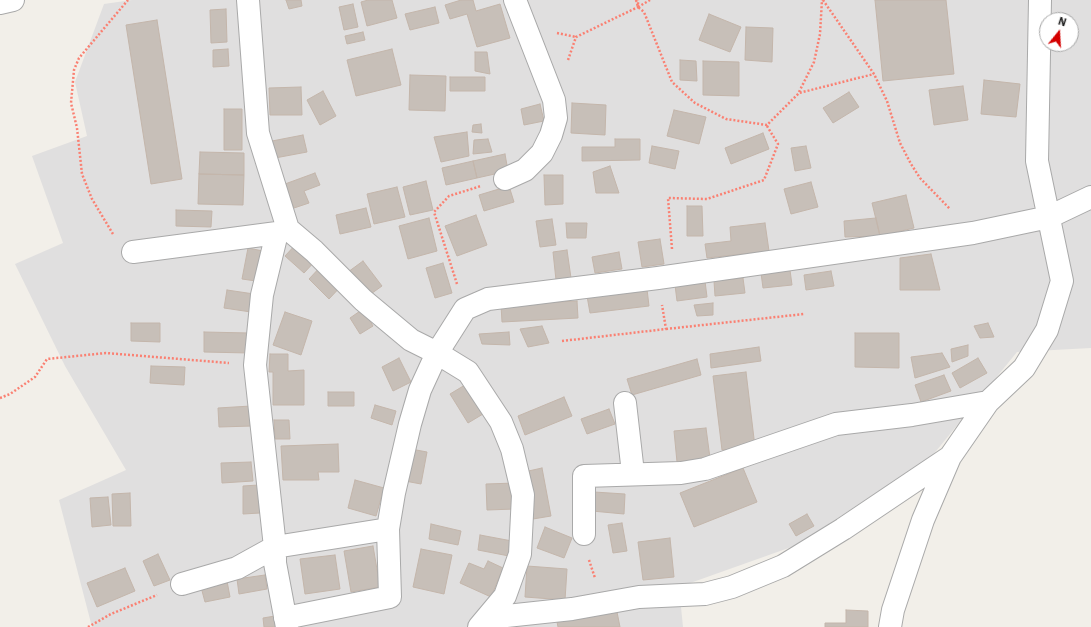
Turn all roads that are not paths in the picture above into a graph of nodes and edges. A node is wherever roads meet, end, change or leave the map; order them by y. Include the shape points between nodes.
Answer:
1 (13, 0) edge
2 (248, 0) edge
3 (515, 0) edge
4 (1040, 0) edge
5 (0, 3) edge
6 (505, 179) road end
7 (1091, 197) edge
8 (1048, 217) junction
9 (282, 231) junction
10 (133, 252) road end
11 (437, 353) junction
12 (988, 402) junction
13 (625, 403) dead end
14 (950, 457) junction
15 (633, 473) junction
16 (388, 529) junction
17 (584, 534) road end
18 (275, 547) junction
19 (182, 584) road end
20 (286, 622) edge
21 (484, 622) edge
22 (890, 627) edge

1 - 5 street
2 - 9 street via 258,133
3 - 6 street via 554,100 556,118 542,153 525,170
4 - 8 street via 1037,161
7 - 8 street
8 - 11 street via 972,233 666,277 488,299 465,309
8 - 12 street via 1062,281 1047,330 1024,368
9 - 10 street
9 - 11 street via 314,251 363,300 411,340
9 - 18 street via 262,296 255,365
11 - 16 street via 420,390 410,424
11 - 21 street via 468,372 497,416 512,449 523,495 520,554 505,596
12 - 14 street
12 - 15 street via 836,424 705,469
13 - 15 street
14 - 21 street via 843,530 783,566 732,587 705,594 638,597
14 - 22 street via 923,520 893,610
15 - 17 street via 584,476
16 - 18 street
16 - 20 street via 390,597
18 - 19 street via 237,568
18 - 20 street via 274,564

